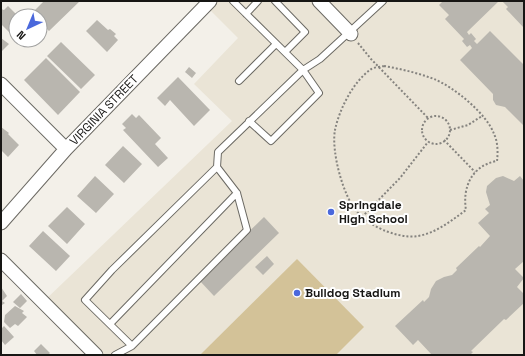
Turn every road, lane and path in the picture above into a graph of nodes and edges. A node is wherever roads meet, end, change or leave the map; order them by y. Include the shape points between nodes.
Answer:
1 (210, 1) edge
2 (233, 1) edge
3 (258, 1) edge
4 (275, 1) edge
5 (319, 1) edge
6 (383, 1) edge
7 (246, 14) junction
8 (351, 33) junction
9 (276, 44) junction
10 (285, 52) junction
11 (379, 67) junction
12 (303, 70) junction
13 (239, 80) dead end
14 (1, 84) edge
15 (482, 116) junction
16 (428, 118) junction
17 (249, 121) junction
18 (450, 130) junction
19 (444, 140) junction
20 (428, 142) junction
21 (66, 149) junction
22 (217, 167) junction
23 (475, 172) junction
24 (237, 193) junction
25 (362, 217) junction
26 (1, 223) edge
27 (1, 260) edge
28 (111, 324) junction
29 (132, 346) junction
30 (96, 355) edge
31 (115, 355) edge

1 - 21 street, VIRGINIA STREET
2 - 7 lane
3 - 7 lane
4 - 10 lane via 305,32
5 - 8 street
6 - 8 lane
7 - 9 lane
8 - 11 path
8 - 12 lane via 320,60
9 - 10 lane
9 - 13 lane
10 - 12 lane
11 - 15 path via 404,70 435,79 458,92
11 - 16 path
11 - 25 path via 370,69 348,95 335,130 336,162 344,188
12 - 17 lane
12 - 17 lane via 319,94 271,141
14 - 21 street
15 - 18 path via 468,125
15 - 23 path via 494,133 498,161 487,163
16 - 18 path via 442,118
16 - 20 path via 422,127
17 - 22 lane via 218,152
18 - 19 path
19 - 20 path via 433,144
19 - 23 path
20 - 25 path via 400,178
21 - 26 street, VIRGINIA STREET
22 - 24 lane
22 - 28 lane via 85,300
23 - 25 path via 466,190 466,210 444,226 418,236 394,234 369,224
24 - 28 lane
24 - 29 lane via 246,230
27 - 30 street
28 - 29 lane
29 - 31 lane

